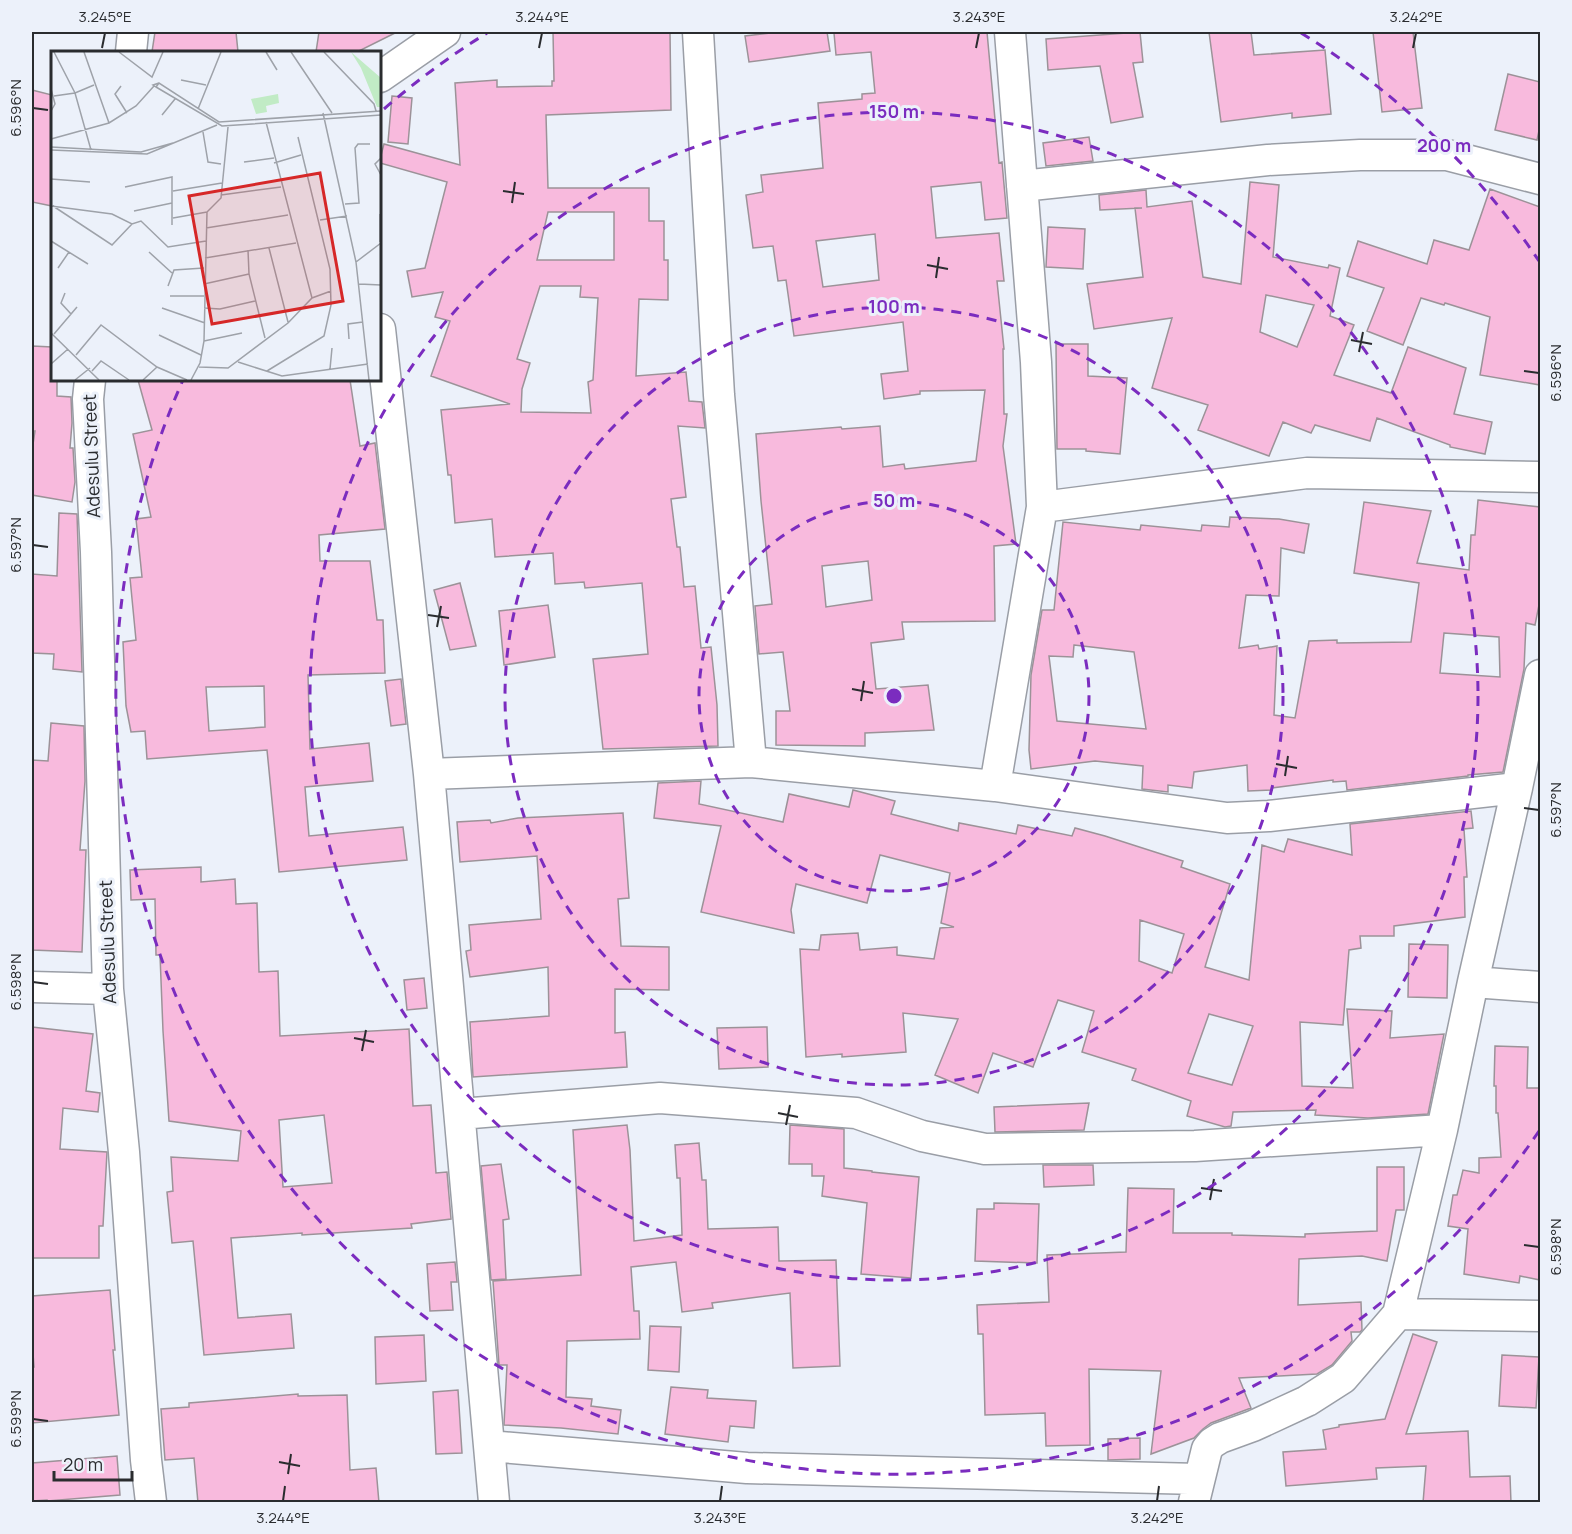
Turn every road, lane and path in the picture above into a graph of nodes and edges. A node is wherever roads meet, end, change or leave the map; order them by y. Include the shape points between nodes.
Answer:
1 (134, 32) edge
2 (445, 32) edge
3 (698, 32) edge
4 (1010, 32) edge
5 (131, 51) edge
6 (381, 76) edge
7 (1540, 179) edge
8 (1022, 186) junction
9 (381, 338) edge
10 (90, 381) edge
11 (1540, 477) edge
12 (1041, 507) junction
13 (1540, 675) edge
14 (751, 762) junction
15 (429, 774) junction
16 (995, 786) junction
17 (1517, 788) junction
18 (1473, 982) junction
19 (32, 987) edge
20 (1540, 987) edge
21 (108, 988) junction
22 (460, 1114) junction
23 (1442, 1130) junction
24 (1398, 1314) junction
25 (1540, 1316) edge
26 (489, 1446) junction
27 (1196, 1491) edge
28 (151, 1503) edge
29 (494, 1503) edge

1 - 5 street
2 - 6 street
3 - 14 street via 719,395
4 - 8 street
7 - 8 street via 1448,155 1360,155 1268,160
8 - 12 street via 1036,362
9 - 15 street
10 - 21 street, Adesulu Street
11 - 12 street via 1307,473
12 - 16 street
13 - 17 street
14 - 15 street
14 - 16 street
15 - 22 street
16 - 17 street via 1227,818
17 - 18 street
18 - 20 street
18 - 23 street
19 - 21 street
21 - 28 street, Adesulu Street
22 - 23 street via 660,1098 856,1113 922,1136 986,1149 1195,1146
22 - 26 street
23 - 24 street
24 - 25 street
24 - 27 street via 1343,1378 1307,1401 1212,1443
26 - 27 street via 747,1468
26 - 29 street

